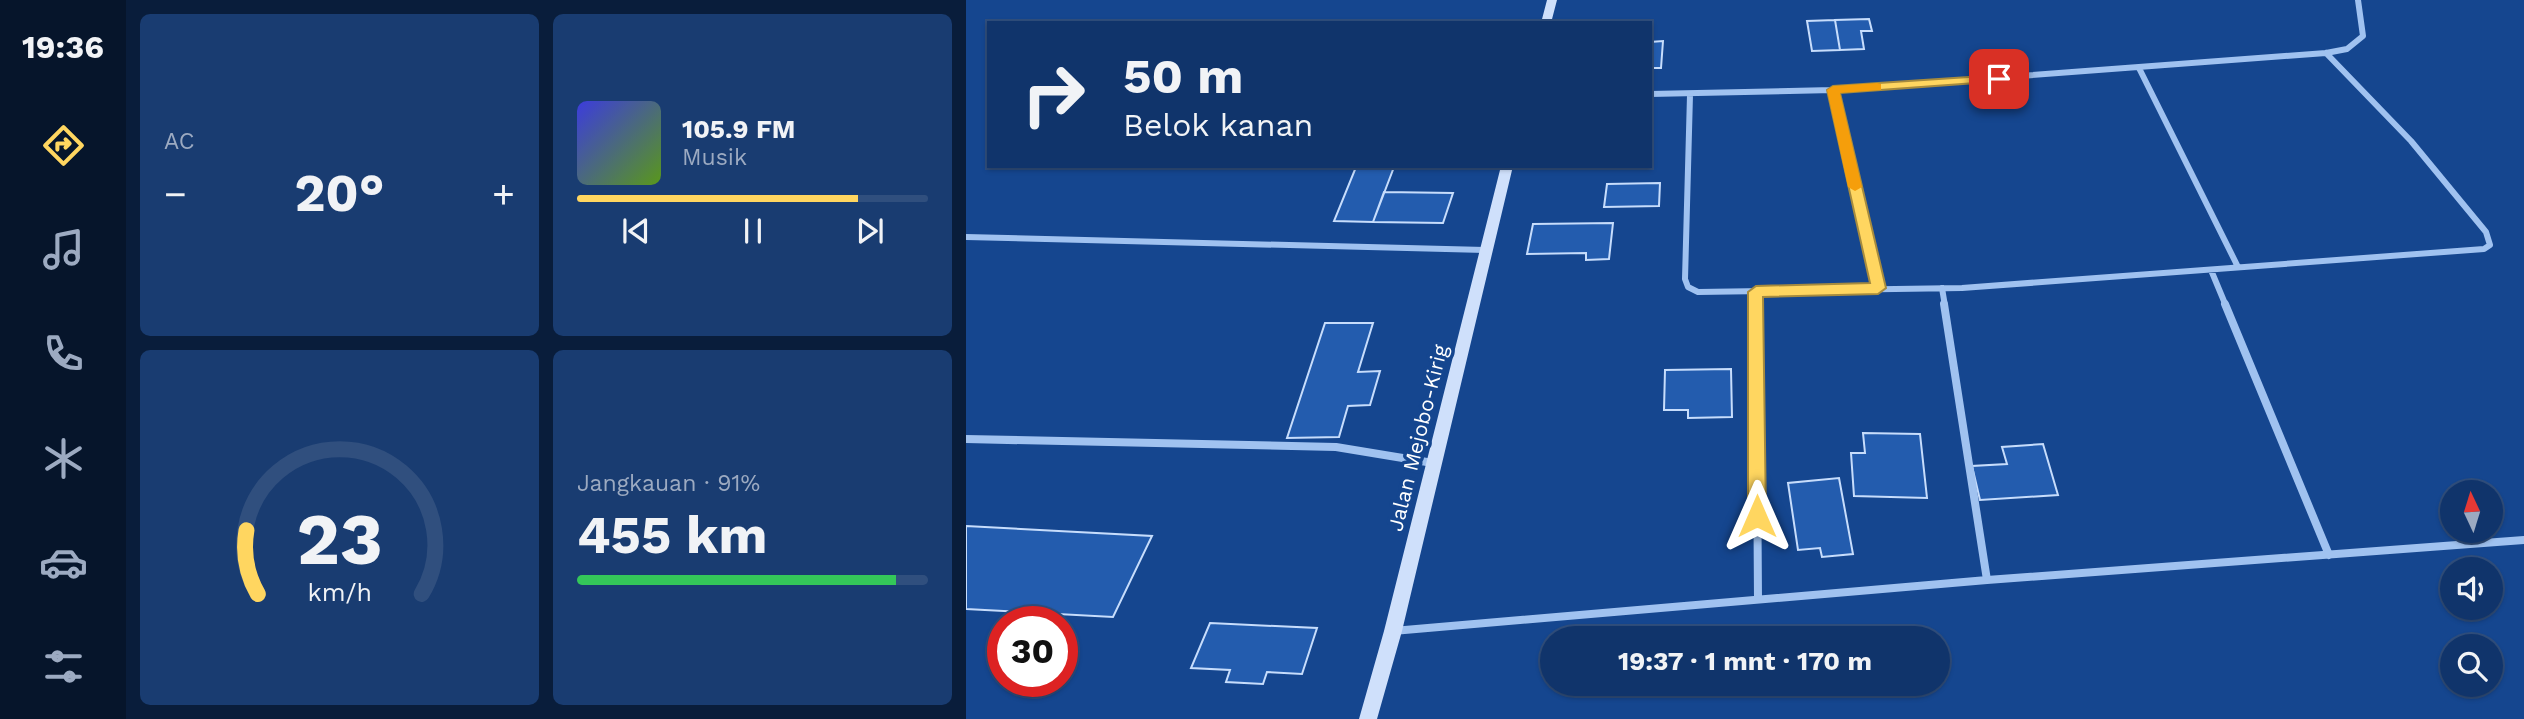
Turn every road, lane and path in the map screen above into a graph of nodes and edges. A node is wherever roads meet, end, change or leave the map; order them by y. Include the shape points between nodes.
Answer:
1 (1552, 0) edge
2 (2358, 0) edge
3 (1547, 21) edge
4 (2326, 53) junction
5 (2139, 68) junction
6 (1833, 90) junction
7 (1652, 94) edge
8 (1690, 95) junction
9 (1506, 168) edge
10 (966, 237) edge
11 (1485, 250) junction
12 (2238, 267) junction
13 (2211, 270) junction
14 (1878, 288) junction
15 (1942, 288) junction
16 (1756, 292) junction
17 (966, 439) edge
18 (1433, 463) junction
19 (2524, 540) edge
20 (2329, 555) junction
21 (1987, 580) junction
22 (1758, 599) junction
23 (1393, 631) junction
24 (1368, 719) edge

1 - 3 street
2 - 4 street via 2363,36 2347,49
4 - 5 street
4 - 12 street via 2411,141 2474,216 2490,245 2362,260
5 - 6 street
5 - 12 street
6 - 8 street
6 - 14 street
7 - 8 street
8 - 16 street via 1685,279 1688,287 1698,292
9 - 11 street, Jalan Mejobo-Kirig
10 - 11 street
11 - 18 street, Jalan Mejobo-Kirig
12 - 13 street
13 - 15 street
13 - 20 street
14 - 15 street
14 - 16 street
15 - 21 street
16 - 22 street
17 - 18 street via 1336,447
18 - 23 street, Jalan Mejobo-Kirig
19 - 20 street
20 - 21 street
21 - 22 street
22 - 23 street
23 - 24 street, Jalan Mejobo-Kirig

